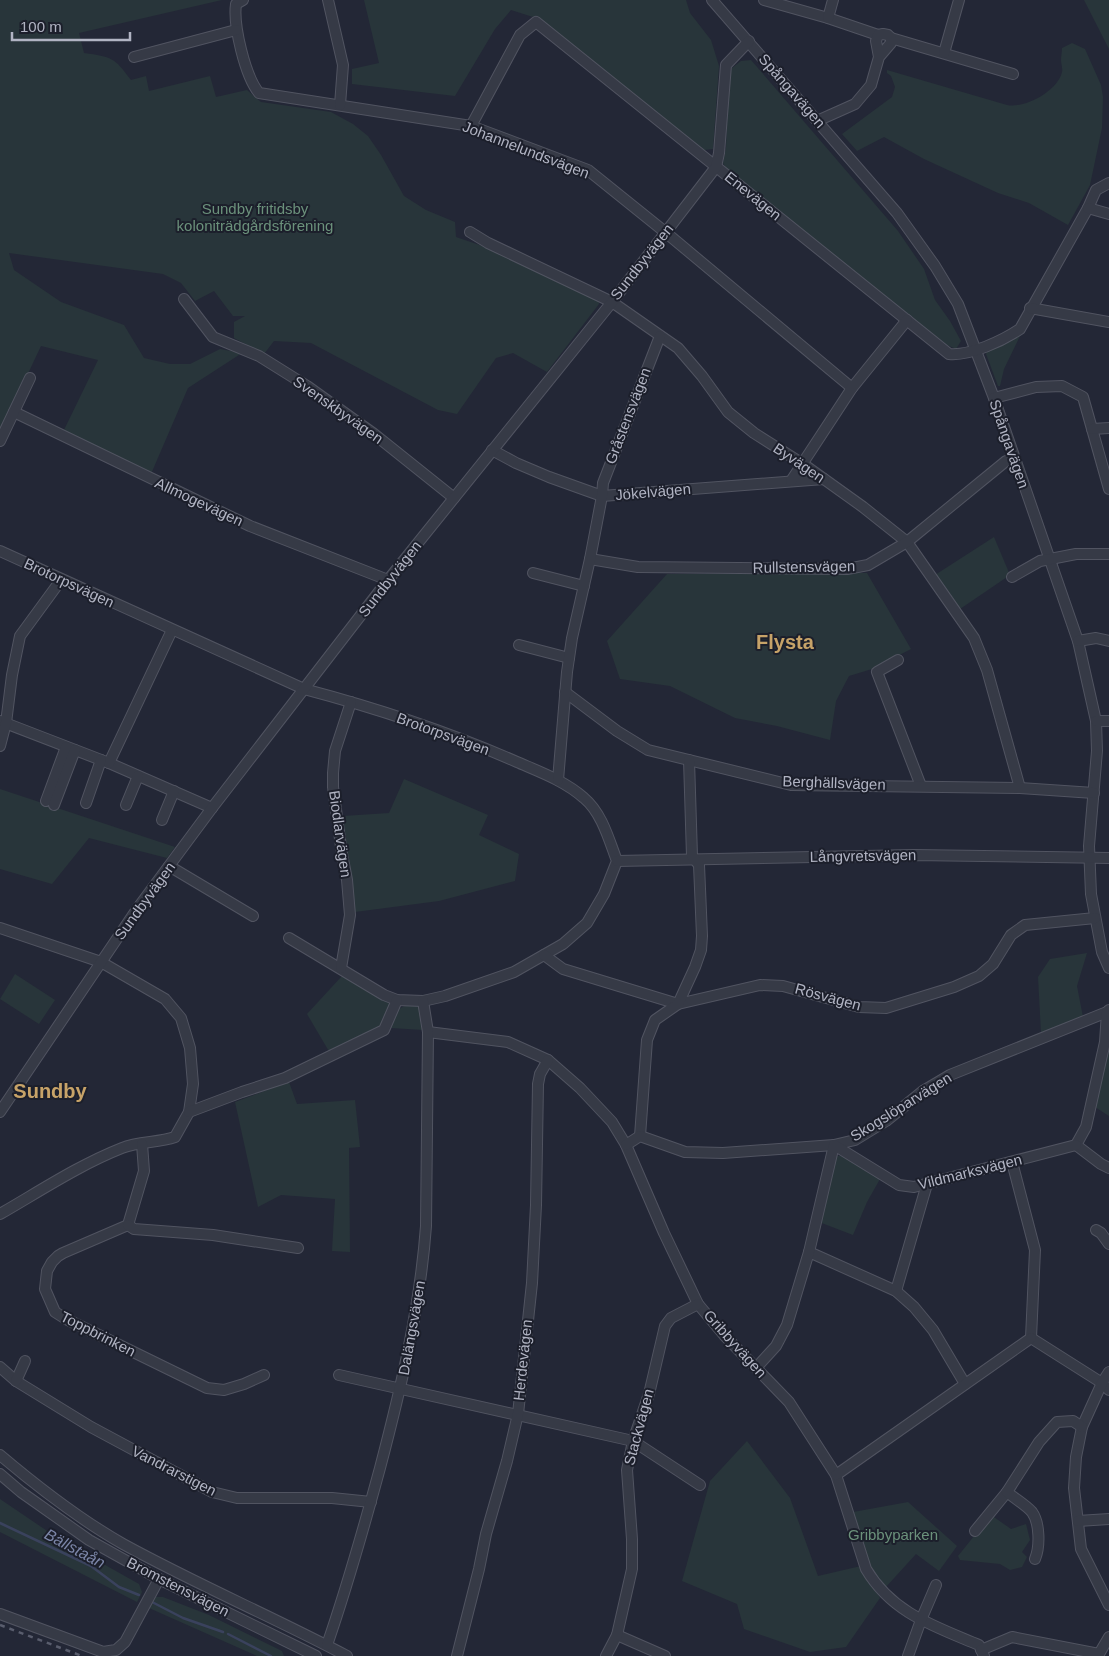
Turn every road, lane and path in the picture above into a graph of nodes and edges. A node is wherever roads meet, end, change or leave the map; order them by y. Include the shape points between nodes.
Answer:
1 (243, 0) edge
2 (328, 0) edge
3 (712, 0) edge
4 (764, 0) edge
5 (833, 0) edge
6 (959, 0) edge
7 (828, 18) junction
8 (236, 30) junction
9 (878, 35) junction
10 (891, 38) junction
11 (749, 41) junction
12 (944, 53) junction
13 (134, 57) dead end
14 (879, 57) junction
15 (1012, 74) dead end
16 (340, 104) junction
17 (817, 121) junction
18 (471, 126) junction
19 (716, 167) junction
20 (1109, 182) edge
21 (1088, 208) junction
22 (1109, 214) edge
23 (470, 232) dead end
24 (665, 232) junction
25 (184, 299) dead end
26 (612, 302) junction
27 (1030, 308) junction
28 (907, 320) junction
29 (1109, 322) edge
30 (660, 336) junction
31 (976, 350) junction
32 (30, 378) dead end
33 (852, 388) junction
34 (994, 398) junction
35 (14, 412) junction
36 (1109, 428) edge
37 (1092, 430) junction
38 (0, 441) edge
39 (492, 450) junction
40 (1014, 459) junction
41 (803, 464) junction
42 (824, 479) junction
43 (791, 481) junction
44 (1109, 489) edge
45 (602, 496) junction
46 (454, 498) junction
47 (907, 542) junction
48 (0, 551) edge
49 (1109, 554) edge
50 (590, 559) junction
51 (1049, 559) junction
52 (533, 573) dead end
53 (1012, 577) dead end
54 (61, 580) junction
55 (388, 580) junction
56 (584, 586) junction
57 (172, 630) junction
58 (1078, 641) junction
59 (1109, 641) edge
60 (519, 646) dead end
61 (569, 658) junction
62 (898, 660) dead end
63 (304, 690) junction
64 (565, 692) junction
65 (351, 702) junction
66 (1096, 721) junction
67 (3, 722) edge
68 (1109, 722) edge
69 (0, 746) edge
70 (71, 749) junction
71 (689, 760) junction
72 (105, 762) junction
73 (138, 776) junction
74 (558, 780) junction
75 (921, 786) junction
76 (1020, 788) junction
77 (174, 791) junction
78 (1094, 793) junction
79 (86, 802) dead end
80 (50, 803) dead end
81 (126, 804) dead end
82 (212, 808) junction
83 (162, 820) dead end
84 (1089, 857) junction
85 (1109, 858) edge
86 (696, 860) junction
87 (617, 861) junction
88 (170, 866) junction
89 (253, 916) dead end
90 (1095, 918) junction
91 (0, 928) edge
92 (289, 938) dead end
93 (544, 955) junction
94 (101, 962) junction
95 (341, 968) junction
96 (1109, 968) edge
97 (397, 1000) junction
98 (423, 1001) junction
99 (678, 1004) junction
100 (1108, 1011) edge
101 (428, 1032) junction
102 (548, 1060) junction
103 (0, 1112) edge
104 (189, 1112) junction
105 (640, 1136) junction
106 (142, 1144) junction
107 (626, 1145) junction
108 (834, 1145) junction
109 (1076, 1146) junction
110 (1012, 1162) junction
111 (1109, 1168) edge
112 (927, 1184) junction
113 (0, 1214) edge
114 (128, 1225) junction
115 (1096, 1230) dead end
116 (1109, 1244) edge
117 (298, 1248) dead end
118 (808, 1252) junction
119 (896, 1291) junction
120 (698, 1304) junction
121 (1031, 1338) junction
122 (25, 1361) dead end
123 (0, 1367) edge
124 (756, 1368) junction
125 (1109, 1372) edge
126 (264, 1375) dead end
127 (339, 1375) dead end
128 (16, 1381) junction
129 (965, 1384) junction
130 (1105, 1386) edge
131 (402, 1388) junction
132 (518, 1414) junction
133 (1082, 1427) junction
134 (633, 1441) junction
135 (0, 1456) edge
136 (0, 1474) edge
137 (836, 1475) junction
138 (0, 1482) edge
139 (700, 1484) dead end
140 (20, 1492) junction
141 (1007, 1492) junction
142 (371, 1502) junction
143 (1109, 1519) edge
144 (1078, 1521) junction
145 (975, 1531) dead end
146 (1036, 1559) dead end
147 (159, 1579) junction
148 (936, 1585) dead end
149 (1109, 1605) edge
150 (0, 1614) edge
151 (920, 1620) junction
152 (617, 1635) junction
153 (1109, 1637) edge
154 (327, 1645) junction
155 (982, 1653) edge
156 (316, 1656) edge
157 (347, 1656) edge
158 (457, 1656) edge
159 (606, 1656) edge
160 (665, 1656) edge
161 (908, 1656) edge

1 - 8 street, Johannelundsvägen via 236,4
2 - 16 street via 343,65
3 - 11 street, Spångavägen
4 - 7 street
5 - 7 street
6 - 12 street
7 - 9 street
8 - 13 street
8 - 16 street, Johannelundsvägen via 252,86 259,93
9 - 10 street
9 - 14 street
10 - 12 street
10 - 14 street via 891,43
11 - 17 street, Spångavägen
11 - 19 street, Sundbyvägen via 726,65 720,153
12 - 15 street
14 - 17 street via 871,85 855,104
16 - 18 street, Johannelundsvägen
17 - 31 street, Spångavägen via 897,213 935,266 958,304
18 - 19 street, Enevägen via 520,35 536,22
18 - 24 street, Johannelundsvägen via 588,170
19 - 24 street, Sundbyvägen
19 - 28 street, Enevägen
20 - 21 street, Enevägen via 1096,190
21 - 22 street
21 - 27 street, Enevägen
23 - 26 street, Byvägen
24 - 26 street, Sundbyvägen
24 - 33 street, Johannelundsvägen
25 - 46 street, Svenskbyvägen via 213,337 259,356 307,386
26 - 30 street, Byvägen
26 - 39 street, Sundbyvägen
27 - 29 street
27 - 31 street, Enevägen via 1020,329
28 - 31 street, Enevägen via 949,354
28 - 33 street
30 - 41 street, Byvägen via 678,348 728,412
30 - 45 street, Gråstensvägen via 603,483
31 - 34 street, Spångavägen
32 - 35 street
33 - 41 street
34 - 37 street via 1036,388 1062,386 1083,396
34 - 40 street, Spångavägen
35 - 38 street
35 - 55 street, Allmogevägen via 250,526
36 - 37 street
37 - 44 street
39 - 45 street, Jökelvägen via 549,477
39 - 46 street, Sundbyvägen
40 - 47 street, Rullstensvägen via 1006,461
40 - 51 street, Spångavägen
41 - 42 street, Byvägen
41 - 43 street
42 - 43 street, Jökelvägen
42 - 47 street, Byvägen
43 - 45 street, Jökelvägen
45 - 50 street, Gråstensvägen
46 - 55 street, Sundbyvägen
47 - 50 street, Rullstensvägen via 868,565 846,569 638,567
47 - 76 street, Byvägen via 974,638 987,670
48 - 54 street, Brotorpsvägen
49 - 51 street via 1076,554
50 - 56 street, Gråstensvägen
51 - 53 street via 1040,560
51 - 58 street, Spångavägen
52 - 56 street
54 - 57 street, Brotorpsvägen
54 - 67 street via 20,636
55 - 63 street, Sundbyvägen
56 - 61 street, Gråstensvägen
57 - 63 street, Brotorpsvägen
57 - 72 street
58 - 59 street via 1096,638
58 - 66 street, Spångavägen
60 - 61 street
61 - 64 street, Gråstensvägen
62 - 75 street via 877,672
63 - 65 street, Brotorpsvägen
63 - 82 street, Sundbyvägen
64 - 71 street, Berghällsvägen via 648,750
64 - 74 street, Gråstensvägen
65 - 74 street, Brotorpsvägen via 479,745
65 - 95 street, Biodlarvägen via 335,751 333,773 350,915
66 - 68 street
66 - 78 street, Spångavägen
67 - 69 street
67 - 70 street
70 - 72 street
70 - 80 street
71 - 75 street, Berghällsvägen via 791,785
71 - 86 street via 692,856
72 - 73 street
72 - 79 street
73 - 77 street
73 - 81 street
74 - 87 street, Brotorpsvägen via 585,798 596,812
75 - 76 street, Berghällsvägen
76 - 78 street, Berghällsvägen
77 - 82 street
77 - 83 street
78 - 84 street, Spångavägen
82 - 88 street, Sundbyvägen
84 - 85 street, Långvretsvägen
84 - 86 street, Långvretsvägen via 914,855
84 - 90 street, Spångavägen
86 - 87 street, Långvretsvägen
86 - 99 street via 699,865 701,950
87 - 93 street via 604,894 587,923 563,944
88 - 89 street
88 - 94 street, Sundbyvägen
90 - 96 street, Spångavägen
90 - 99 street, Rösvägen via 1025,925 1011,934 993,964 979,976 954,988 886,1008 859,1007 799,989 768,985
91 - 94 street
92 - 95 street
93 - 98 street via 514,972
93 - 99 street, Rösvägen via 563,969
94 - 103 street, Sundbyvägen
94 - 104 street via 165,999 181,1018 190,1048 193,1084
95 - 97 street
97 - 98 street
97 - 104 street via 384,1030 285,1078
98 - 101 street, Dalängsvägen
99 - 105 street via 655,1020 647,1040
100 - 108 street, Skogslöparvägen via 950,1075 855,1140
100 - 109 street via 1105,1042 1086,1127
101 - 102 street, Gribbyvägen via 508,1042
101 - 131 street, Dalängsvägen via 425,1242
102 - 107 street, Gribbyvägen via 612,1122
102 - 132 street, Herdevägen via 538,1084 532,1283
104 - 106 street via 175,1137
105 - 107 street
105 - 108 street, Skogslöparvägen via 684,1152 723,1153
106 - 113 street via 124,1147 84,1166
106 - 114 street via 144,1171
107 - 120 street, Gribbyvägen
108 - 112 street, Vildmarksvägen via 899,1185 914,1188
108 - 118 street
109 - 110 street, Vildmarksvägen
109 - 111 street
110 - 112 street, Vildmarksvägen
110 - 121 street via 1035,1250
112 - 119 street
114 - 117 street
114 - 126 street, Toppbrinken via 64,1253 52,1262 47,1271 45,1289 55,1312 207,1388 224,1390
115 - 116 street
118 - 119 street
118 - 124 street via 787,1325 776,1346
119 - 129 street via 914,1306 933,1330
120 - 124 street, Gribbyvägen
120 - 134 street, Stackvägen via 671,1318 665,1326 649,1394
121 - 129 street
121 - 130 street
122 - 128 street
123 - 128 street, Vandrarstigen
124 - 137 street, Gribbyvägen via 789,1402
125 - 130 street
127 - 131 street
128 - 142 street, Vandrarstigen via 91,1427 212,1492 237,1498 332,1498
129 - 137 street
130 - 133 street
131 - 132 street
131 - 142 street, Dalängsvägen
132 - 134 street
132 - 158 street, Herdevägen
133 - 141 street via 1073,1421 1057,1422 1039,1442
133 - 144 street via 1074,1488
134 - 139 street
134 - 152 street, Stackvägen via 627,1470 632,1569
135 - 154 street via 58,1503 122,1543
136 - 140 street, Bromstensvägen
137 - 151 street, Gribbyvägen via 866,1569 874,1583 897,1605
138 - 140 street, Bromstensvägen
140 - 147 street, Bromstensvägen via 89,1540
141 - 145 street
141 - 146 street via 1033,1513 1039,1533
142 - 154 street, Dalängsvägen
143 - 144 street
144 - 149 street via 1081,1549
147 - 150 street via 125,1642 116,1650 104,1652
147 - 156 street, Bromstensvägen
148 - 151 street
151 - 155 street, Gribbyvägen via 979,1645
151 - 161 street
152 - 159 street, Stackvägen
152 - 160 street
153 - 155 street, Gribbyvägen via 1100,1654 1012,1637
154 - 157 street

